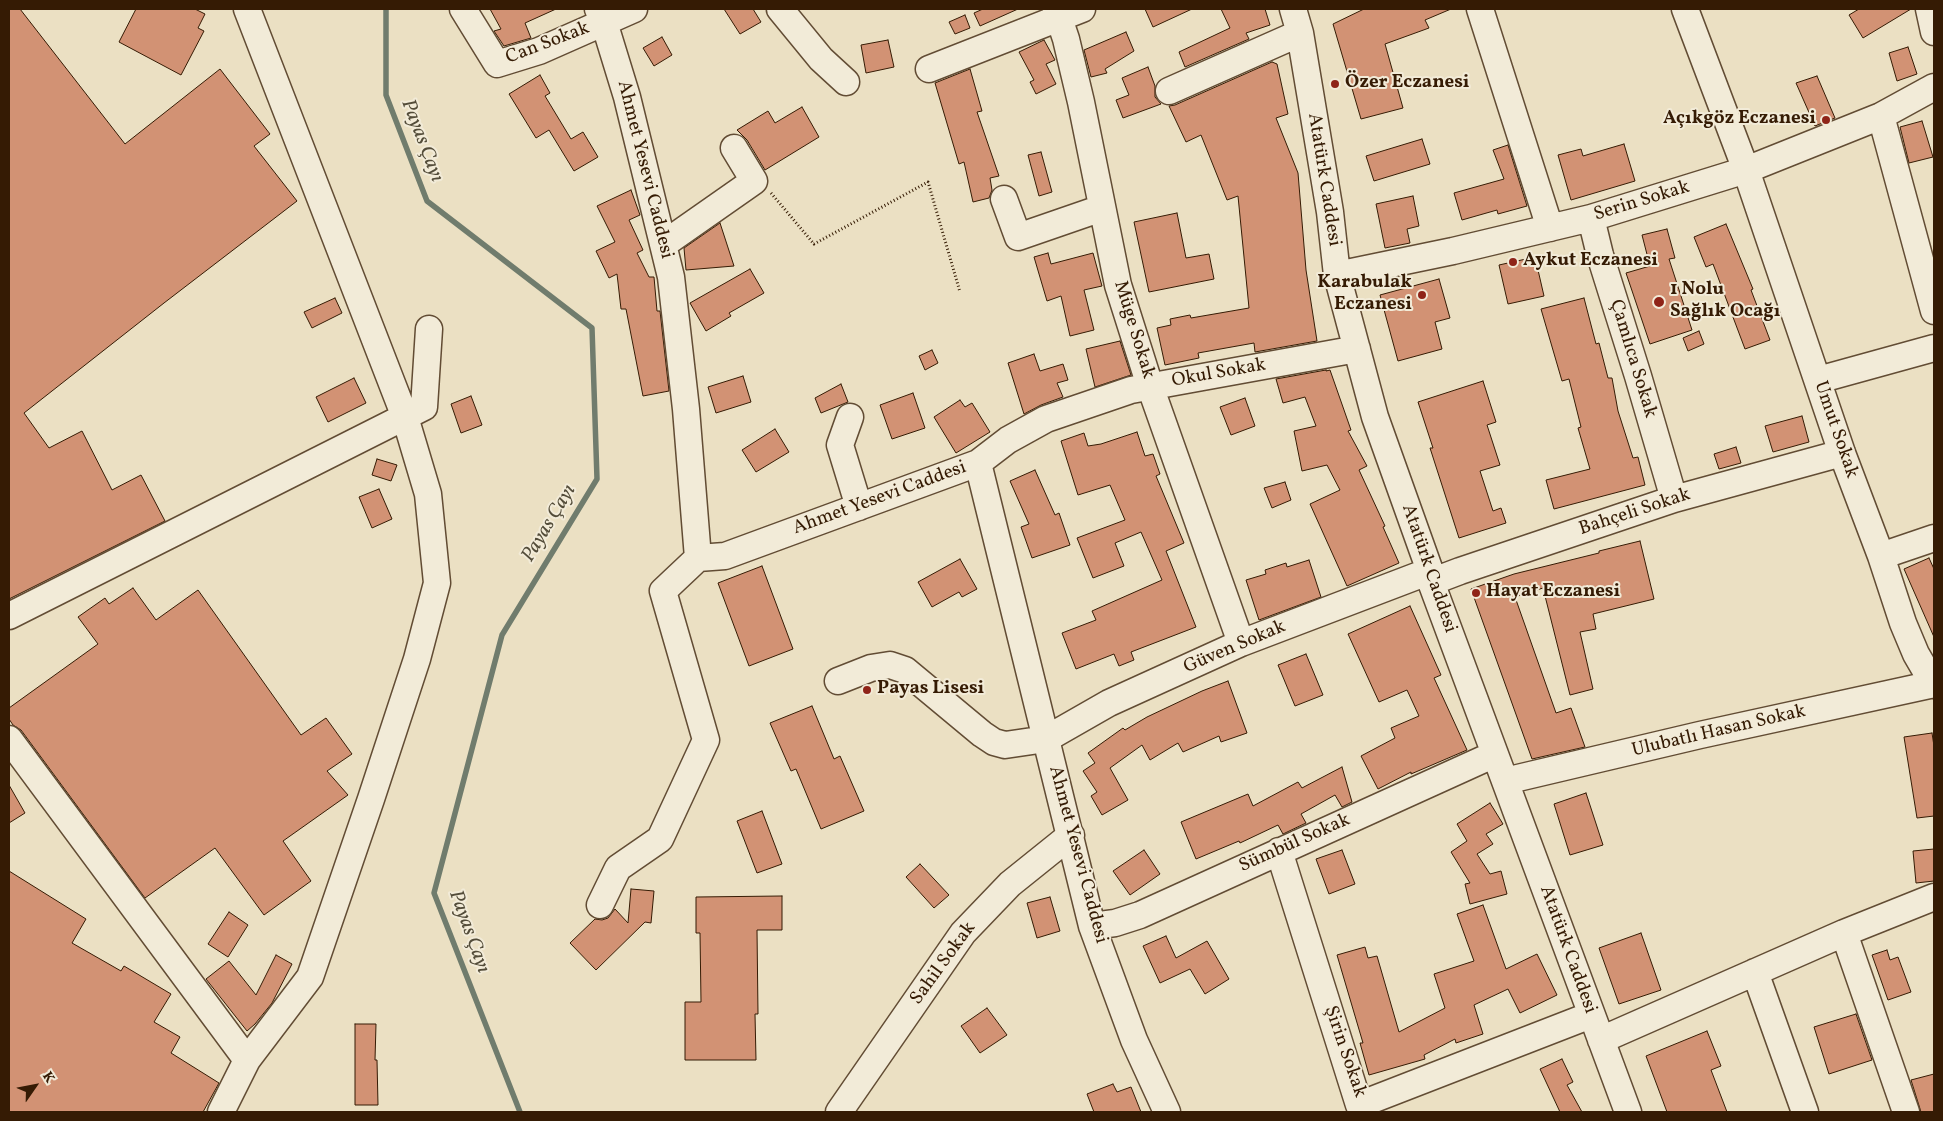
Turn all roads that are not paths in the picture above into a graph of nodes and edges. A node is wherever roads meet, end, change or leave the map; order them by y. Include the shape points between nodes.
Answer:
1 (247, 9) edge
2 (463, 9) edge
3 (634, 9) edge
4 (780, 9) edge
5 (1293, 9) edge
6 (1480, 9) edge
7 (1685, 9) edge
8 (1928, 9) edge
9 (1065, 12) edge
10 (601, 15) edge
11 (1934, 32) edge
12 (1300, 33) junction
13 (929, 69) dead end
14 (846, 82) dead end
15 (1934, 87) edge
16 (1169, 91) dead end
17 (1881, 116) junction
18 (734, 148) dead end
19 (1746, 170) junction
20 (1004, 199) dead end
21 (1102, 208) junction
22 (1591, 218) junction
23 (1550, 228) junction
24 (664, 244) junction
25 (1337, 275) junction
26 (1934, 311) edge
27 (429, 329) dead end
28 (1934, 348) edge
29 (1357, 349) junction
30 (1818, 380) junction
31 (1150, 386) junction
32 (406, 416) junction
33 (850, 417) dead end
34 (1842, 453) junction
35 (978, 462) junction
36 (1674, 500) junction
37 (859, 507) junction
38 (1934, 538) edge
39 (1881, 556) junction
40 (698, 558) junction
41 (1430, 576) junction
42 (9, 616) edge
43 (1241, 643) junction
44 (838, 682) dead end
45 (1934, 685) edge
46 (1046, 738) junction
47 (9, 739) edge
48 (1495, 754) junction
49 (1505, 781) junction
50 (1071, 835) junction
51 (1279, 851) junction
52 (1934, 897) edge
53 (600, 905) dead end
54 (1092, 926) junction
55 (1844, 933) junction
56 (1755, 972) junction
57 (1591, 1015) junction
58 (1601, 1040) junction
59 (247, 1060) junction
60 (222, 1112) edge
61 (839, 1112) edge
62 (1168, 1112) edge
63 (1628, 1112) edge
64 (1805, 1112) edge
65 (1906, 1112) edge

1 - 32 street
2 - 10 street, Can Sokak via 497,64 539,51
3 - 10 street
4 - 14 street via 821,59
5 - 12 street, Atatürk Caddesi
6 - 23 street
7 - 19 street, Umut Sokak
8 - 11 street
9 - 13 street
9 - 21 street, Müge Sokak
10 - 24 street, Ahmet Yesevi Caddesi via 627,97
12 - 16 street
12 - 25 street, Atatürk Caddesi via 1330,212
15 - 17 street, Serin Sokak
17 - 19 street, Serin Sokak
17 - 26 street
18 - 24 street via 754,181
19 - 22 street, Serin Sokak
19 - 30 street, Umut Sokak
20 - 21 street via 1018,237
21 - 31 street, Müge Sokak via 1118,285
22 - 23 street, Serin Sokak
22 - 36 street, Çamlıca Sokak
23 - 25 street, Serin Sokak
24 - 40 street, Ahmet Yesevi Caddesi via 672,277
25 - 29 street, Atatürk Caddesi
27 - 32 street via 424,407
28 - 30 street
29 - 31 street, Okul Sokak
29 - 41 street, Atatürk Caddesi via 1375,417
30 - 34 street, Umut Sokak
31 - 35 street, Okul Sokak via 1046,420 1008,440
31 - 43 street, Müge Sokak
32 - 42 street
32 - 59 street via 428,494 437,583 371,799 310,977
33 - 37 street via 840,445
34 - 36 street, Bahçeli Sokak
34 - 39 street, Umut Sokak
35 - 37 street, Ahmet Yesevi Caddesi
35 - 46 street, Ahmet Yesevi Caddesi
36 - 41 street, Bahçeli Sokak via 1460,571
37 - 40 street, Ahmet Yesevi Caddesi via 725,556
38 - 39 street
39 - 45 street, Umut Sokak via 1903,623
40 - 53 street via 662,591 706,740 660,839 618,868
41 - 43 street, Güven Sokak
41 - 48 street, Atatürk Caddesi
43 - 46 street, Güven Sokak via 1109,703
44 - 46 street via 872,668 890,665 905,670 994,742 1005,744
45 - 49 street, Ulubatlı Hasan Sokak
46 - 50 street, Ahmet Yesevi Caddesi
47 - 59 street
48 - 49 street, Atatürk Caddesi
48 - 51 street, Sümbül Sokak
49 - 57 street, Atatürk Caddesi
50 - 54 street, Ahmet Yesevi Caddesi
50 - 61 street, Sahil Sokak via 1010,884 963,933
51 - 54 street, Sümbül Sokak via 1140,915
51 - 57 street, Şirin Sokak via 1359,1105
52 - 55 street
54 - 62 street, Ahmet Yesevi Caddesi via 1134,1040
55 - 56 street
55 - 65 street
56 - 58 street
56 - 64 street
57 - 58 street, Atatürk Caddesi
58 - 63 street, Atatürk Caddesi
59 - 60 street

